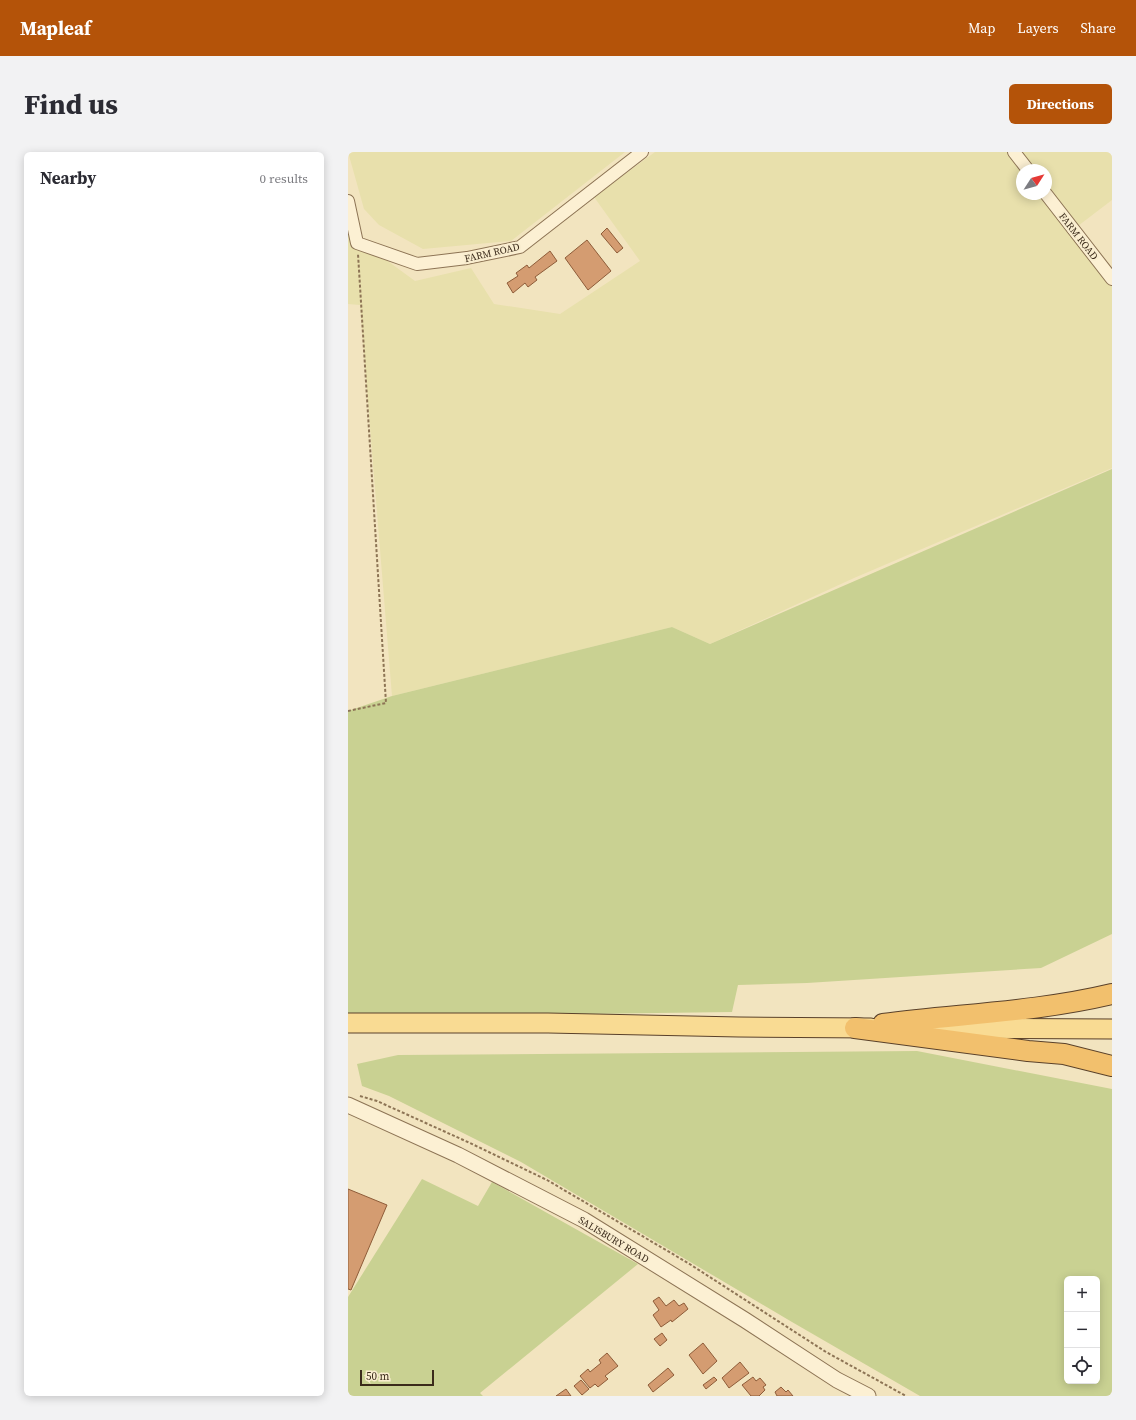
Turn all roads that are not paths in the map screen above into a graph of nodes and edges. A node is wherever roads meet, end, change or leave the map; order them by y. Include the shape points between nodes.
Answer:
1 (642, 152) edge
2 (1014, 152) edge
3 (1023, 164) edge
4 (1051, 200) edge
5 (348, 201) edge
6 (1112, 279) edge
7 (1112, 994) edge
8 (348, 1023) edge
9 (382, 1024) junction
10 (855, 1028) junction
11 (1112, 1029) edge
12 (348, 1032) edge
13 (1112, 1066) edge
14 (348, 1105) edge
15 (868, 1396) edge

1 - 5 street, FARM ROAD via 520,247 467,258 417,264 357,243
2 - 3 street
4 - 6 street, FARM ROAD
7 - 10 highway via 981,1015
8 - 9 main road
9 - 10 main road via 541,1023
9 - 12 main road
10 - 11 main road
10 - 13 highway via 1064,1054
14 - 15 street, SALISBURY ROAD via 458,1155 584,1220 837,1380

